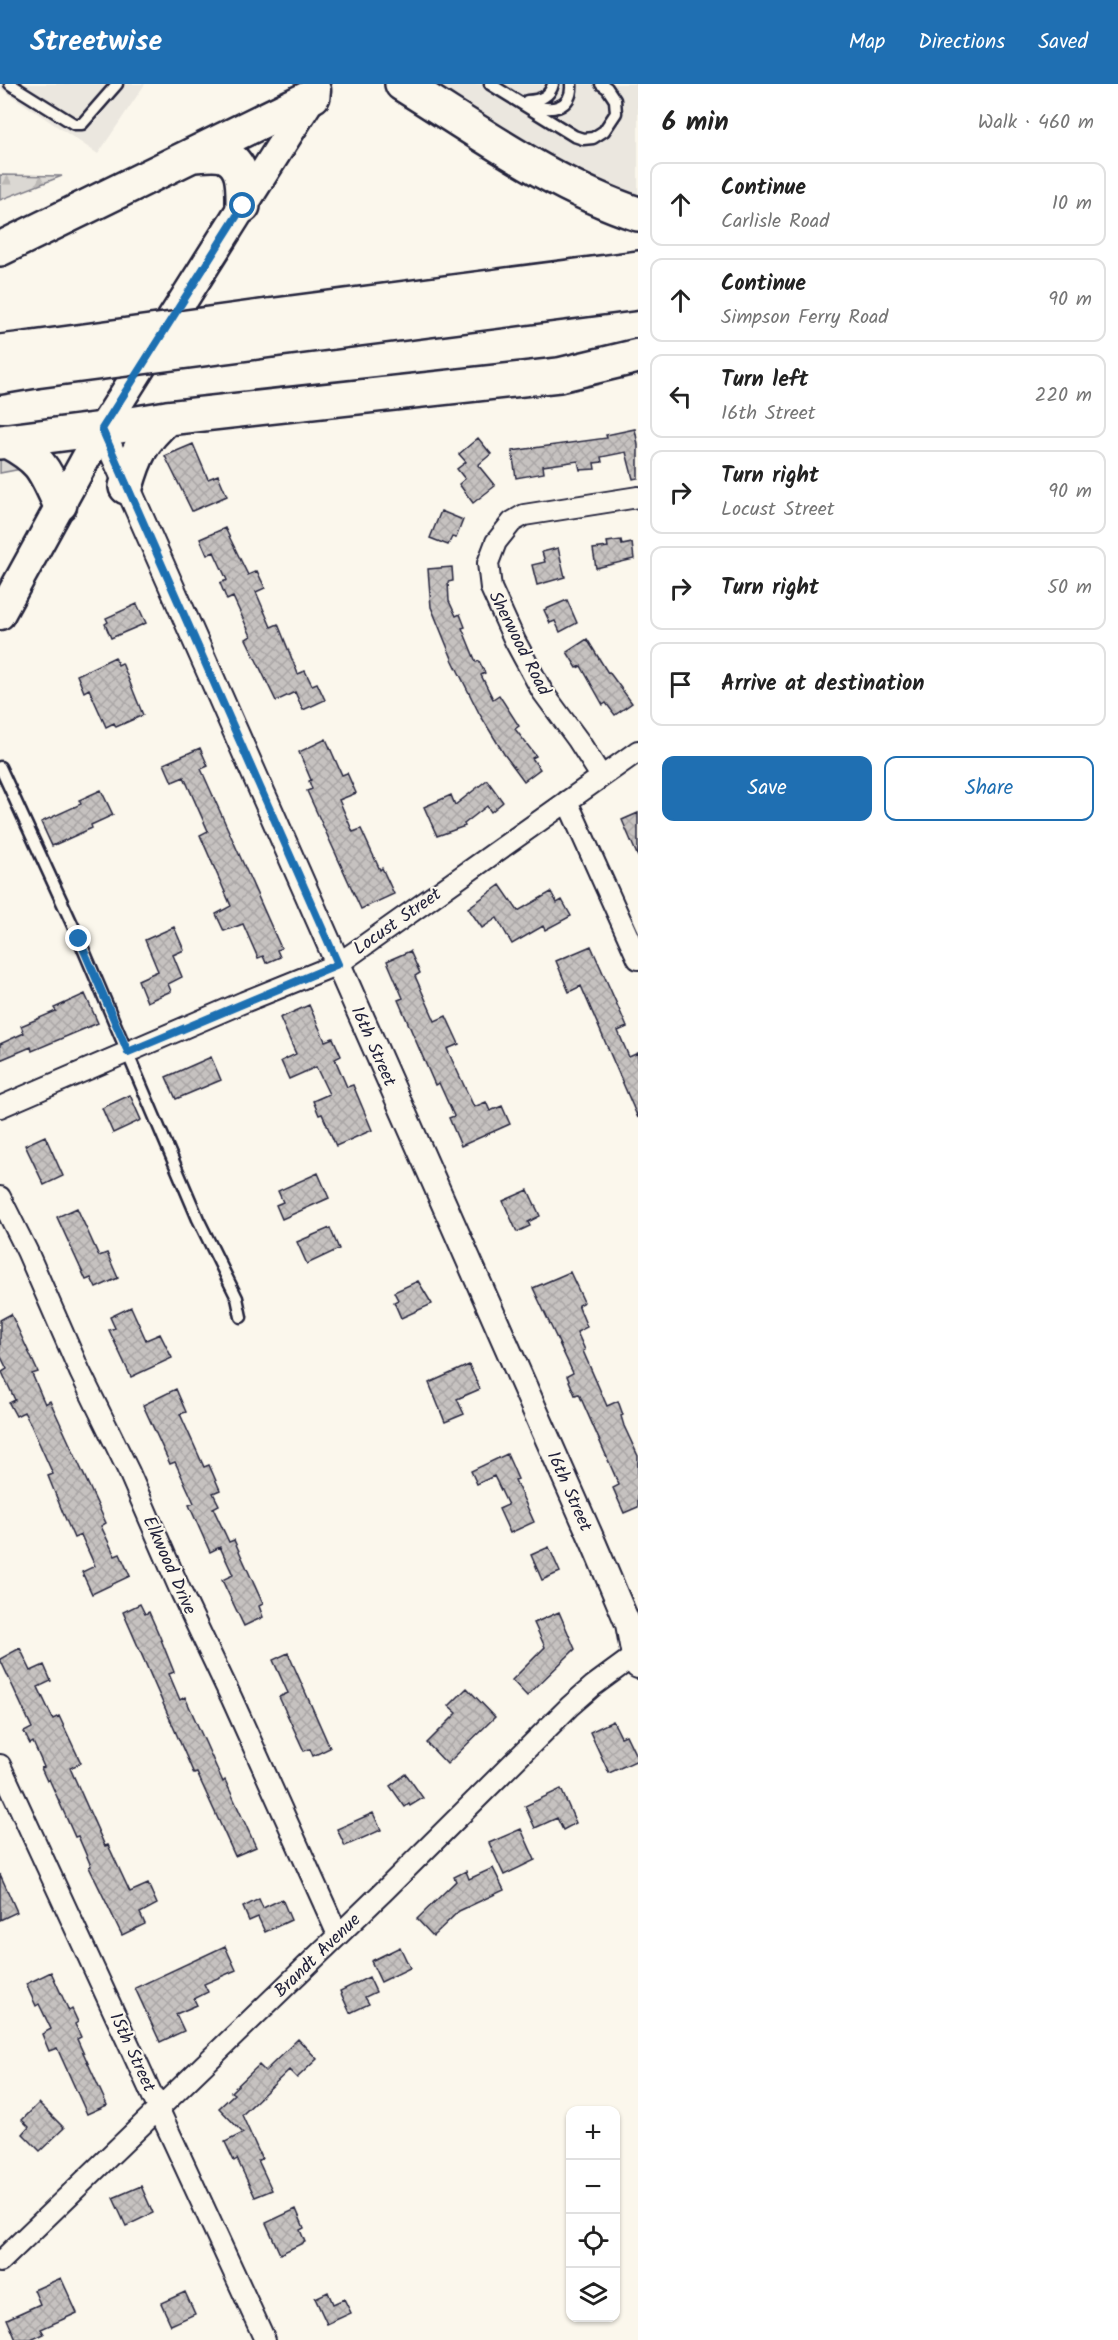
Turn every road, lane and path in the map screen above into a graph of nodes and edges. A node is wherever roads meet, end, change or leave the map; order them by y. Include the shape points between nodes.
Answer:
1 (10, 84) edge
2 (117, 84) edge
3 (402, 84) edge
4 (490, 84) edge
5 (553, 84) edge
6 (571, 84) edge
7 (601, 84) edge
8 (316, 90) edge
9 (501, 92) junction
10 (527, 101) junction
11 (192, 155) junction
12 (638, 214) edge
13 (235, 220) junction
14 (0, 249) edge
15 (638, 268) edge
16 (638, 293) edge
17 (270, 328) junction
18 (0, 352) edge
19 (638, 356) edge
20 (34, 360) junction
21 (0, 376) edge
22 (167, 418) junction
23 (102, 429) junction
24 (4, 442) edge
25 (126, 486) junction
26 (638, 497) edge
27 (60, 504) junction
28 (0, 615) edge
29 (638, 751) edge
30 (0, 767) edge
31 (601, 776) junction
32 (567, 801) junction
33 (638, 959) edge
34 (338, 964) junction
35 (128, 1052) junction
36 (0, 1107) edge
37 (0, 1197) edge
38 (241, 1317) dead end
39 (637, 1658) edge
40 (0, 1765) edge
41 (338, 1935) junction
42 (159, 2107) junction
43 (0, 2262) edge
44 (265, 2340) edge

1 - 2 lane via 74,124 82,124
3 - 12 highway via 564,183
4 - 9 lane
5 - 10 lane via 545,97
6 - 10 lane via 569,99 561,106 546,110
7 - 9 lane via 615,100 616,113 604,131 584,139
8 - 11 highway
8 - 13 main road
9 - 10 lane via 512,91
11 - 13 highway via 224,155 234,162 242,176
11 - 14 highway
13 - 23 main road
15 - 17 highway
16 - 17 highway
17 - 20 highway, bridge
18 - 20 highway
19 - 22 highway via 559,375
20 - 21 highway
22 - 23 highway
22 - 25 highway via 143,442
23 - 24 highway
23 - 25 street, 16th Street
23 - 27 main road
24 - 27 highway via 31,454 43,468
25 - 34 street, 16th Street
26 - 31 street, Sherwood Road via 524,515 502,532 489,557 491,588 515,641 542,691
27 - 28 main road
29 - 31 street, Locust Street
30 - 35 lane
31 - 32 street, Locust Street
32 - 33 street
32 - 34 street, Locust Street
34 - 35 street, Locust Street
34 - 39 street, 16th Street via 594,1544 628,1624
35 - 36 street, Locust Street
35 - 38 lane via 198,1219 237,1298
37 - 41 street, Elkwood Drive
39 - 41 street, Brandt Avenue via 570,1706
40 - 42 street, 15th Street
41 - 42 street, Brandt Avenue
42 - 43 street, Brandt Avenue
42 - 44 street, 15th Street

